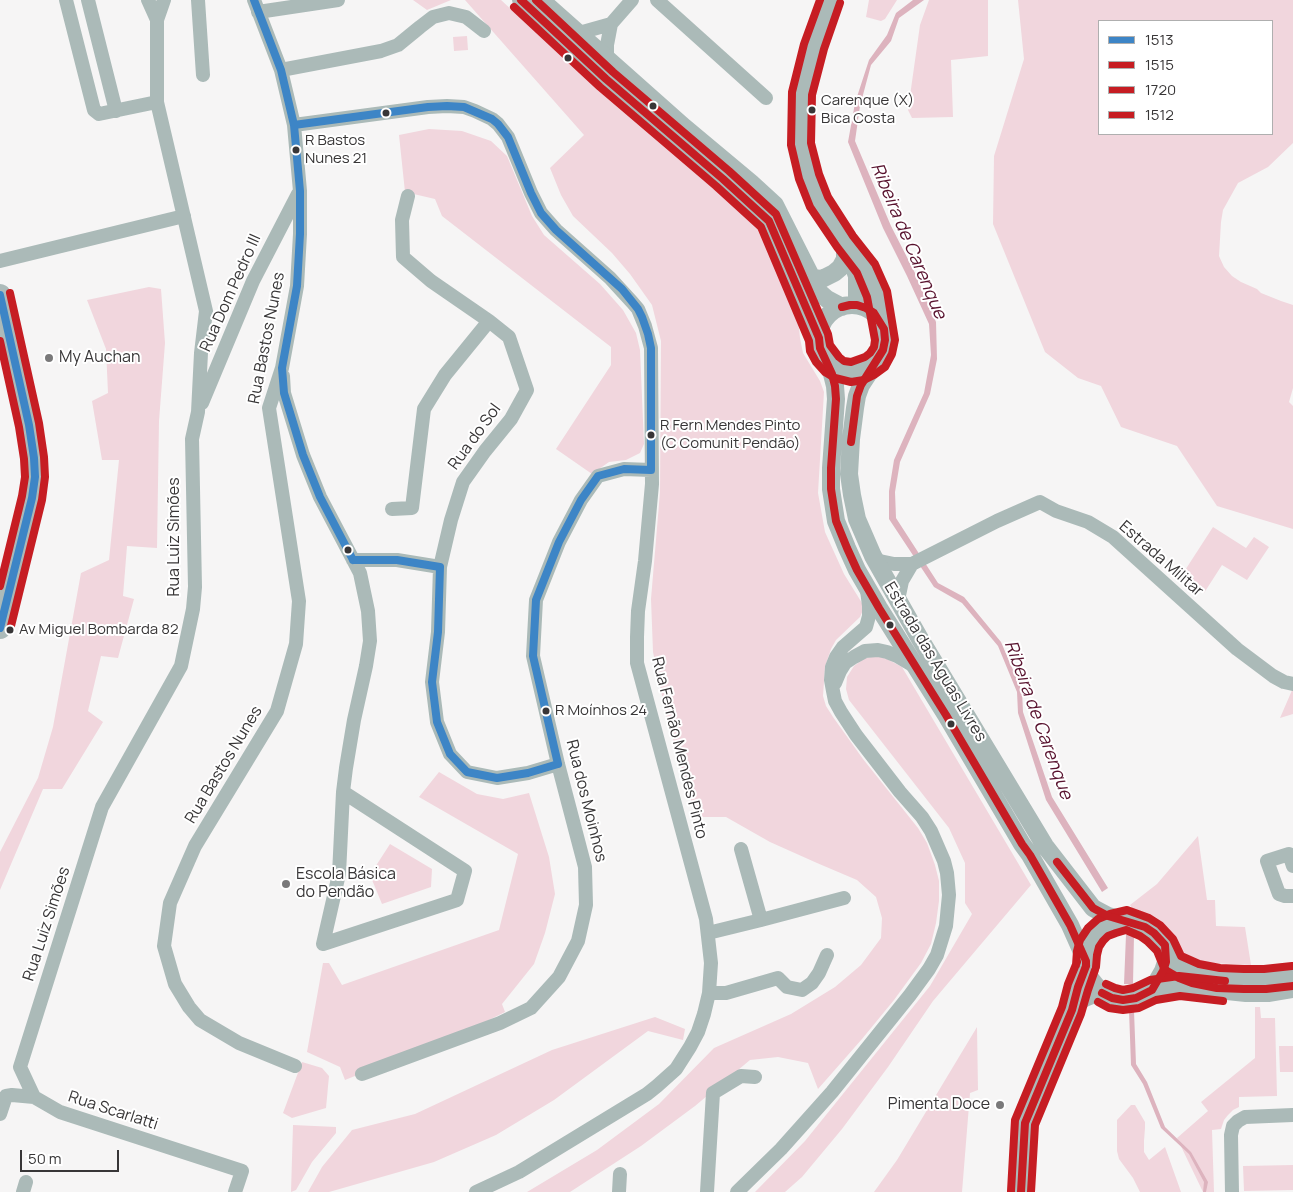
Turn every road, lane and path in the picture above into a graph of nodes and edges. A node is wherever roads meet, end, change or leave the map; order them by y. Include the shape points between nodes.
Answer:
1 (66, 0) edge
2 (88, 0) edge
3 (148, 0) edge
4 (153, 0) edge
5 (164, 0) edge
6 (198, 0) edge
7 (338, 0) edge
8 (521, 0) edge
9 (541, 0) edge
10 (632, 0) edge
11 (657, 0) edge
12 (831, 0) edge
13 (256, 6) edge
14 (157, 20) junction
15 (610, 24) junction
16 (484, 30) dead end
17 (579, 33) junction
18 (608, 59) junction
19 (281, 70) junction
20 (203, 75) dead end
21 (766, 98) dead end
22 (157, 102) junction
23 (116, 111) junction
24 (294, 125) junction
25 (300, 191) junction
26 (408, 196) dead end
27 (184, 216) junction
28 (845, 242) junction
29 (0, 261) edge
30 (812, 278) junction
31 (0, 294) edge
32 (849, 306) junction
33 (489, 322) junction
34 (884, 329) junction
35 (818, 338) junction
36 (824, 357) junction
37 (7, 360) edge
38 (878, 360) junction
39 (282, 368) junction
40 (198, 412) junction
41 (651, 470) junction
42 (392, 509) dead end
43 (353, 560) junction
44 (875, 560) junction
45 (912, 564) junction
46 (440, 567) junction
47 (866, 585) junction
48 (898, 600) junction
49 (0, 628) edge
50 (916, 668) junction
51 (1293, 684) edge
52 (832, 690) junction
53 (558, 764) junction
54 (343, 792) junction
55 (741, 849) dead end
56 (1293, 866) edge
57 (1293, 896) edge
58 (844, 898) dead end
59 (761, 920) junction
60 (1127, 920) junction
61 (708, 932) junction
62 (1164, 946) junction
63 (827, 956) dead end
64 (1086, 964) junction
65 (1293, 976) edge
66 (1293, 989) edge
67 (1152, 990) junction
68 (709, 993) junction
69 (1102, 993) junction
70 (1072, 1010) junction
71 (295, 1066) dead end
72 (362, 1074) dead end
73 (755, 1076) dead end
74 (34, 1096) junction
75 (0, 1114) edge
76 (1293, 1115) edge
77 (620, 1174) dead end
78 (235, 1192) edge
79 (476, 1192) edge
80 (619, 1192) edge
81 (707, 1192) edge
82 (738, 1192) edge
83 (1020, 1192) edge
84 (1232, 1192) edge

1 - 23 street via 94,110 98,114
2 - 23 street
3 - 14 street, Rua Luiz Simões
4 - 5 street
5 - 14 street, Rua Luiz Simões
6 - 20 street
7 - 13 street
8 - 35 street via 769,221
9 - 17 street
10 - 15 street
11 - 21 street
12 - 28 street via 814,46 802,94 801,144 819,202
13 - 19 street, Rua Bastos Nunes
14 - 22 street, Rua Luiz Simões
15 - 17 street
15 - 18 street
16 - 19 street via 466,17 449,13 433,17 398,45 381,51
17 - 18 street
18 - 30 street via 775,205
19 - 24 street, Rua Bastos Nunes
22 - 23 street
22 - 27 street, Rua Luiz Simões
24 - 25 street, Rua Bastos Nunes
24 - 41 street, Rua Fernão Mendes Pinto via 447,106 475,110 498,124 508,137 541,213 616,284 642,317 651,356
25 - 39 street, Rua Bastos Nunes via 297,286
25 - 40 street, Rua Dom Pedro III via 253,281
26 - 33 street, Rua do Sol via 402,220 403,257 430,281
27 - 29 street
27 - 40 street, Rua Luiz Simões via 206,311
28 - 30 street via 840,268 822,279
28 - 32 street via 857,276
28 - 34 street via 866,268 878,294
30 - 32 street via 827,299
31 - 37 main road
32 - 34 street via 866,308
32 - 35 street via 832,311 820,328
33 - 42 street via 445,375 424,409 412,508
33 - 46 street, Rua do Sol via 509,337 527,390 511,419 463,482 450,520
34 - 38 street via 885,340
35 - 36 street
36 - 38 street via 840,370 851,372
36 - 47 street, Estrada das Águas Livres via 832,374 836,399 831,468 833,506 847,548
37 - 49 main road via 29,425 35,477
38 - 44 street, Estrada das Águas Livres via 857,396 850,459 857,518
39 - 43 street via 284,393 303,456
39 - 71 street, Rua Bastos Nunes via 269,408 299,601 296,644 277,712 195,846 170,903 164,946 176,984 200,1020 239,1043
40 - 74 street, Rua Luiz Simões via 192,438 195,587 181,666 102,807 20,1067
41 - 53 street, Rua dos Moinhos via 624,469 598,476 559,542 536,600 533,656
41 - 61 street, Rua Fernão Mendes Pinto via 636,637 637,663
43 - 46 street via 397,560
43 - 54 street via 362,582 370,640
44 - 45 street, Estrada Militar
44 - 48 street, Estrada das Águas Livres
45 - 48 street via 902,581
45 - 51 street, Estrada Militar via 997,520 1040,502 1088,522 1113,537 1237,649 1273,676
46 - 53 street, Rua do Sol via 438,632 432,682 437,722 450,754 466,772 497,778
47 - 50 street, Estrada das Águas Livres
47 - 52 street via 869,606 866,627 836,657 832,667
48 - 60 street, Estrada das Águas Livres via 1045,846 1093,908 1108,916
50 - 52 street via 887,652 865,651 845,663
50 - 64 street, Estrada das Águas Livres via 1035,863 1070,925
52 - 82 street via 835,701 856,735 931,831 947,873 946,926 937,955 910,995 832,1092
53 - 72 street, Rua dos Moinhos via 585,867 586,905 578,941 559,977 531,1008 500,1023
54 - 54 street via 339,874 323,944 457,900 465,871
55 - 59 street
56 - 57 street via 1289,854 1267,861 1280,894
58 - 59 street
59 - 61 street
60 - 62 street via 1154,933
60 - 64 street via 1112,923 1095,935
61 - 68 street, Rua Fernão Mendes Pinto
62 - 65 street via 1173,963 1196,974 1244,979
62 - 67 street via 1166,962
63 - 68 street via 812,983 802,990 787,988 778,978 726,992
64 - 69 street via 1090,978
64 - 70 street
66 - 67 street via 1268,993 1180,986
67 - 69 street via 1123,1000
68 - 79 street, Rua Fernão Mendes Pinto via 698,1032 683,1059 667,1078 647,1094 550,1154
69 - 70 street
70 - 83 street via 1025,1123
73 - 81 street via 741,1076 713,1093
74 - 75 street via 6,1096
74 - 78 street, Rua Scarlatti via 60,1112 242,1171
76 - 84 street via 1245,1117 1233,1126
77 - 80 street

